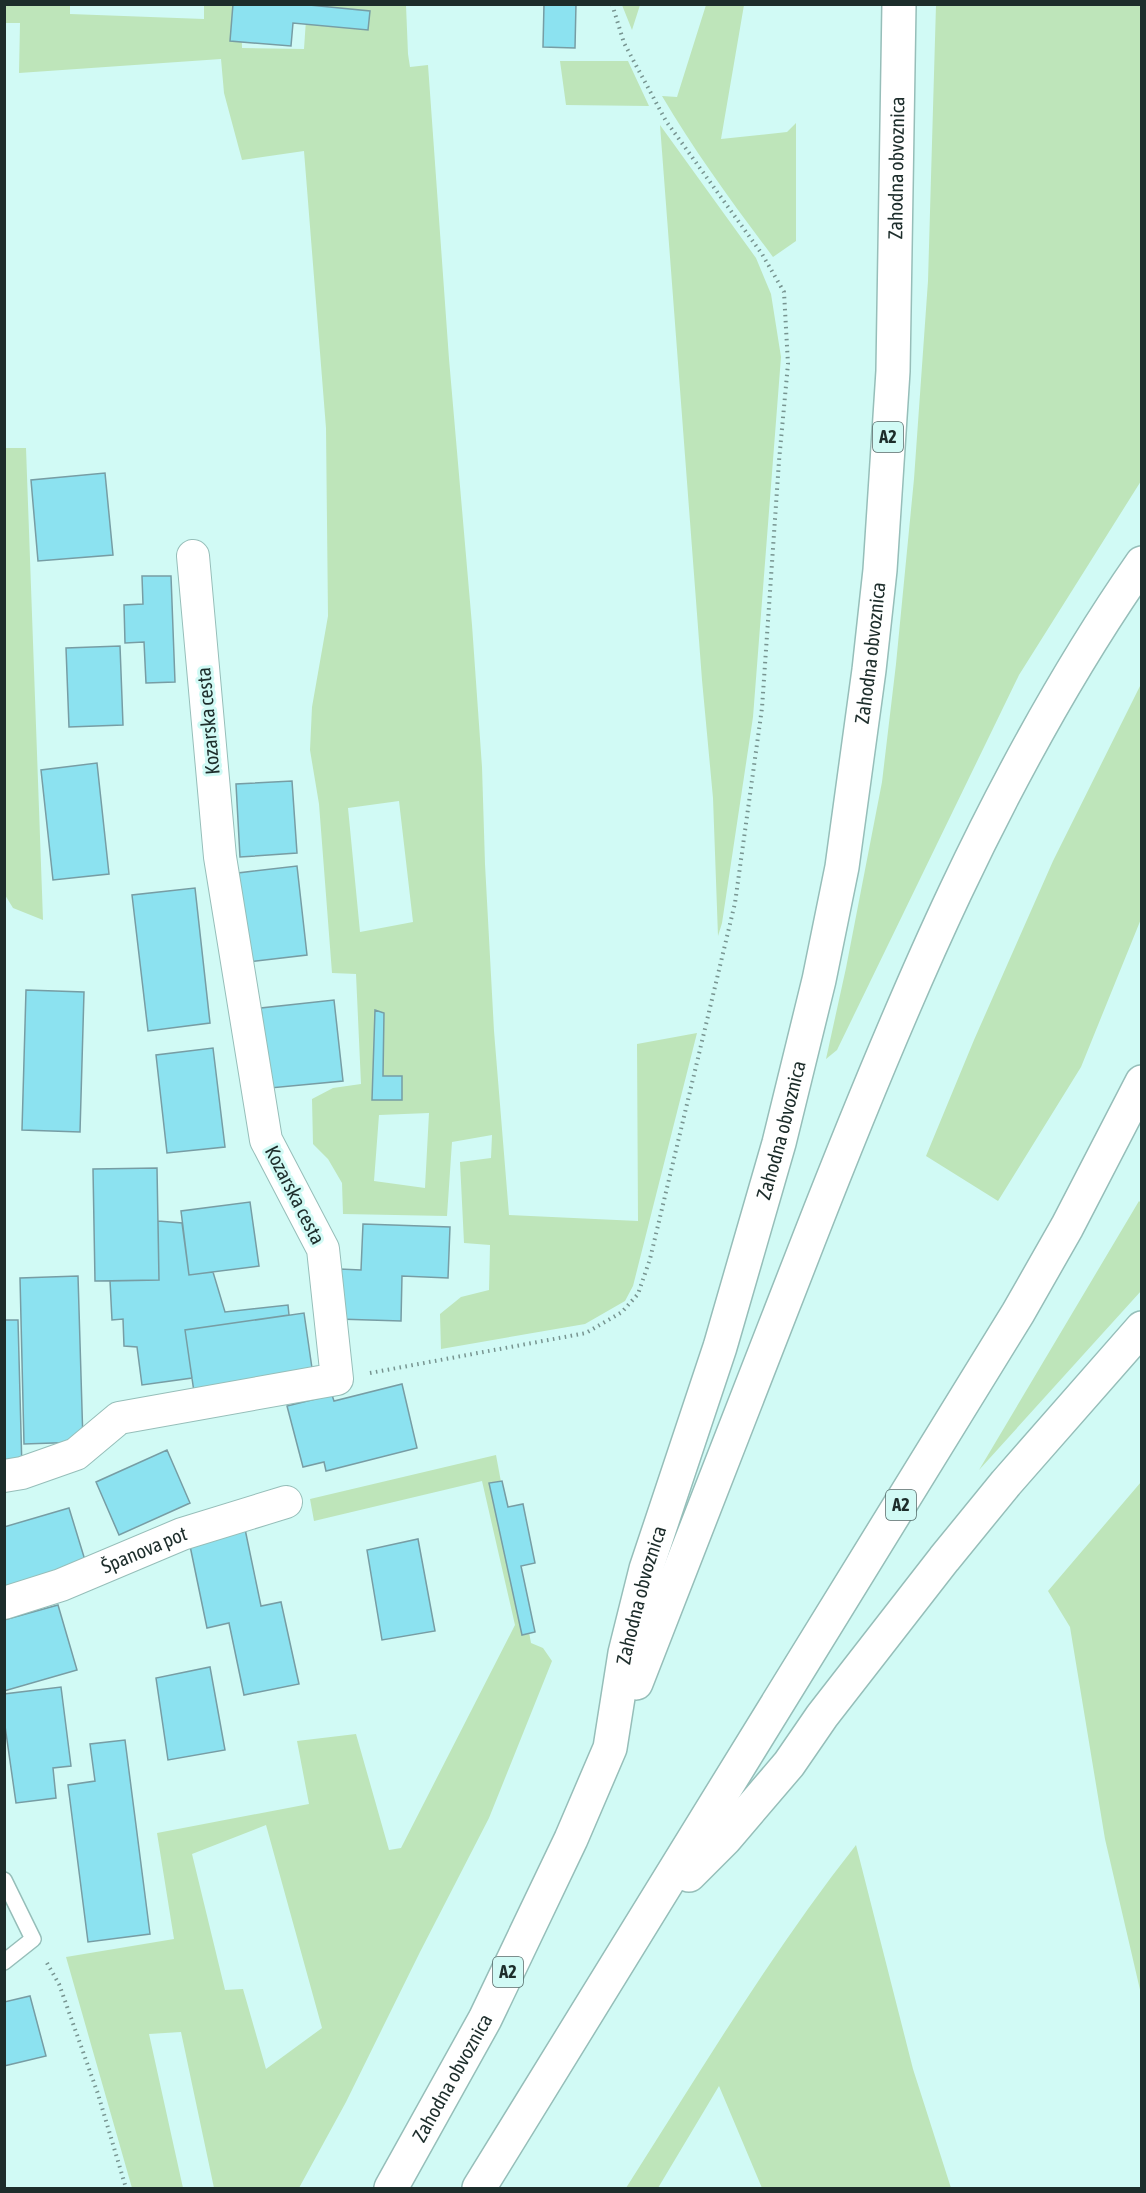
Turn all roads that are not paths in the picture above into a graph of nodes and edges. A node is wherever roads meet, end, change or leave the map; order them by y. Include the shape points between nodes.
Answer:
1 (899, 4) edge
2 (193, 556) dead end
3 (1142, 564) edge
4 (1142, 1082) edge
5 (1142, 1328) edge
6 (4, 1476) edge
7 (286, 1502) dead end
8 (4, 1604) edge
9 (610, 1748) junction
10 (4, 1880) edge
11 (646, 1920) junction
12 (4, 1962) edge
13 (391, 2188) edge
14 (479, 2188) edge

1 - 9 highway, Zahodna obvoznica / A2 via 893,371 883,523 869,670 842,867 819,980 778,1143 720,1347 646,1569 625,1653
2 - 6 street, Kozarska cesta via 220,856 266,1140 323,1248 337,1379 119,1418 76,1454
3 - 9 highway via 1083,654 1032,743 941,923 870,1086
4 - 11 highway, A2 via 1018,1313
5 - 11 highway via 944,1559 789,1764 725,1839
7 - 8 street, Španova pot via 182,1534 61,1585
9 - 13 highway, Zahodna obvoznica / A2 via 485,2019
10 - 12 lane via 33,1939
11 - 14 highway, A2

